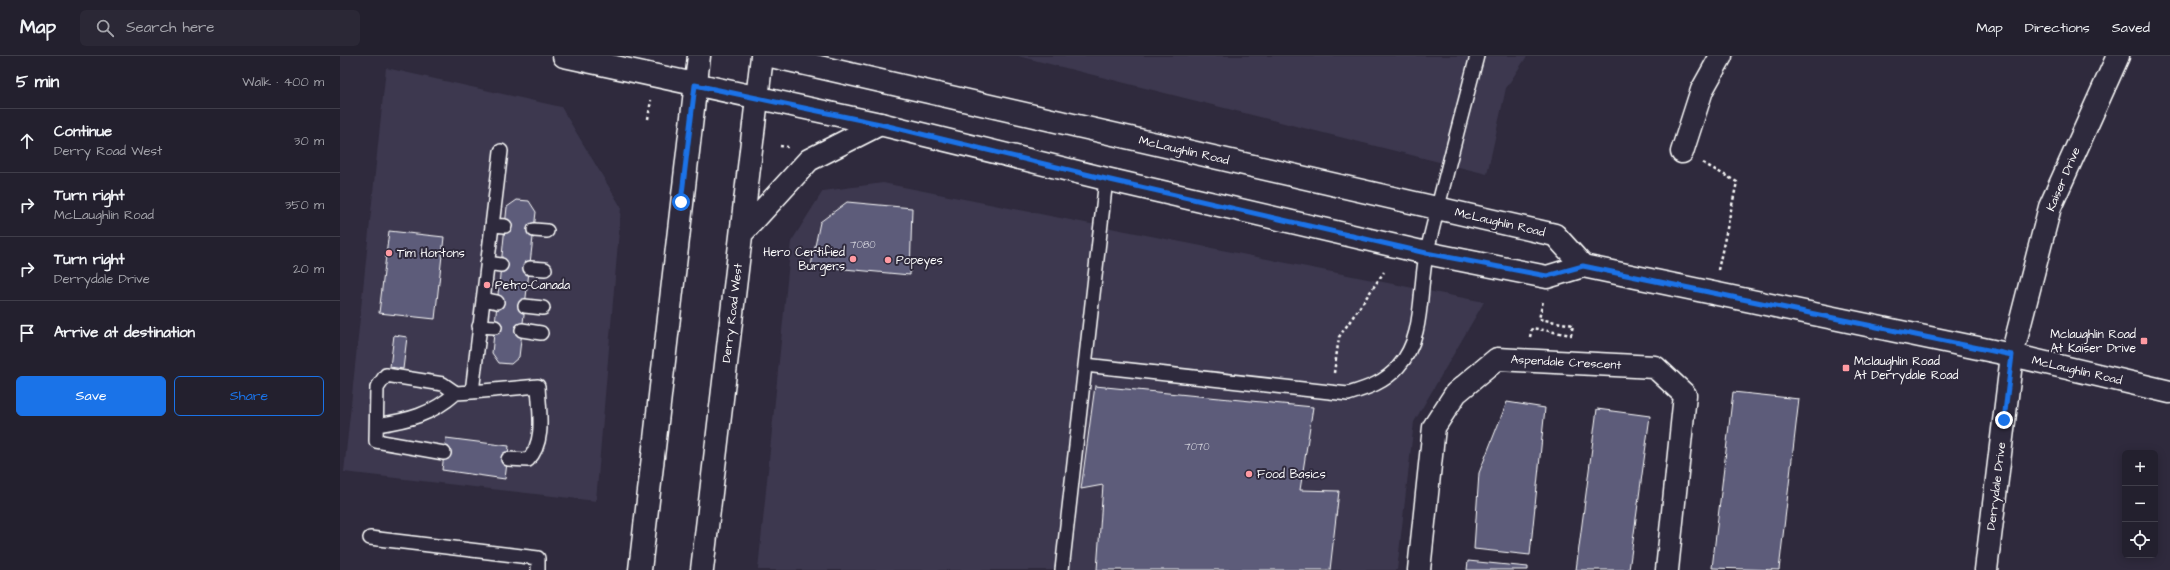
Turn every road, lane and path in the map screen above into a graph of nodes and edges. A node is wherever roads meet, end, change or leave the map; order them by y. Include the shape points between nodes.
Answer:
1 (564, 56) edge
2 (698, 56) edge
3 (762, 56) edge
4 (771, 56) edge
5 (1477, 56) edge
6 (1721, 56) edge
7 (2118, 56) edge
8 (695, 85) junction
9 (758, 97) junction
10 (880, 124) junction
11 (501, 151) dead end
12 (1682, 152) joint
13 (1106, 179) junction
14 (1438, 208) junction
15 (492, 225) junction
16 (505, 226) dead end
17 (534, 230) dead end
18 (547, 231) dead end
19 (742, 233) junction
20 (1426, 253) junction
21 (487, 263) junction
22 (501, 265) dead end
23 (1583, 266) junction
24 (530, 268) dead end
25 (545, 269) dead end
26 (1384, 272) dead end
27 (1547, 276) junction
28 (1713, 292) junction
29 (483, 299) junction
30 (497, 302) dead end
31 (525, 306) dead end
32 (543, 308) dead end
33 (479, 326) junction
34 (495, 327) dead end
35 (522, 330) dead end
36 (541, 333) dead end
37 (2012, 355) junction
38 (1527, 360) junction
39 (1085, 365) junction
40 (1334, 374) dead end
41 (456, 392) junction
42 (472, 392) junction
43 (2170, 392) edge
44 (377, 425) junction
45 (444, 453) dead end
46 (508, 458) dead end
47 (370, 538) dead end
48 (538, 570) edge
49 (640, 570) edge
50 (702, 570) edge
51 (1062, 570) edge
52 (1419, 570) edge
53 (1666, 570) edge
54 (1986, 570) edge

1 - 8 street, McLaughlin Road
2 - 8 street
3 - 9 street, Derry Road West
4 - 14 street, McLaughlin Road
5 - 14 lane
6 - 12 street via 1702,90
7 - 37 street, Kaiser Drive via 2050,207
8 - 9 street, McLaughlin Road
8 - 49 street
9 - 10 street, McLaughlin Road
9 - 19 street, Derry Road West
10 - 13 street, McLaughlin Road
10 - 19 street via 809,160
11 - 15 lane
12 - 28 path via 1737,182
13 - 20 street, McLaughlin Road
13 - 39 lane
14 - 20 lane
14 - 23 street, McLaughlin Road via 1555,235
15 - 16 lane
15 - 21 lane
17 - 18 lane
19 - 50 street, Derry Road West
20 - 27 street, McLaughlin Road
20 - 39 lane via 1418,320 1410,348 1398,367 1376,386 1348,394
21 - 22 lane
21 - 29 lane
23 - 27 street, McLaughlin Road
23 - 28 street, McLaughlin Road
24 - 25 lane
26 - 40 path via 1339,337
27 - 38 path via 1539,319 1574,326 1572,335 1532,328
28 - 37 street, McLaughlin Road
29 - 30 lane
29 - 33 lane
31 - 32 lane
33 - 34 lane
33 - 42 lane
35 - 36 lane
37 - 43 street, McLaughlin Road
37 - 54 street, Derrydale Drive
38 - 52 street, Aspendale Crescent via 1497,359 1456,393 1434,427
38 - 53 street, Aspendale Crescent via 1655,367 1685,395
39 - 51 lane
41 - 42 lane
41 - 44 lane via 444,404 408,421
41 - 44 lane via 443,384 386,375 377,388
42 - 46 lane via 538,386 540,430 536,451 528,460
44 - 45 lane via 376,440
47 - 48 lane via 538,558

